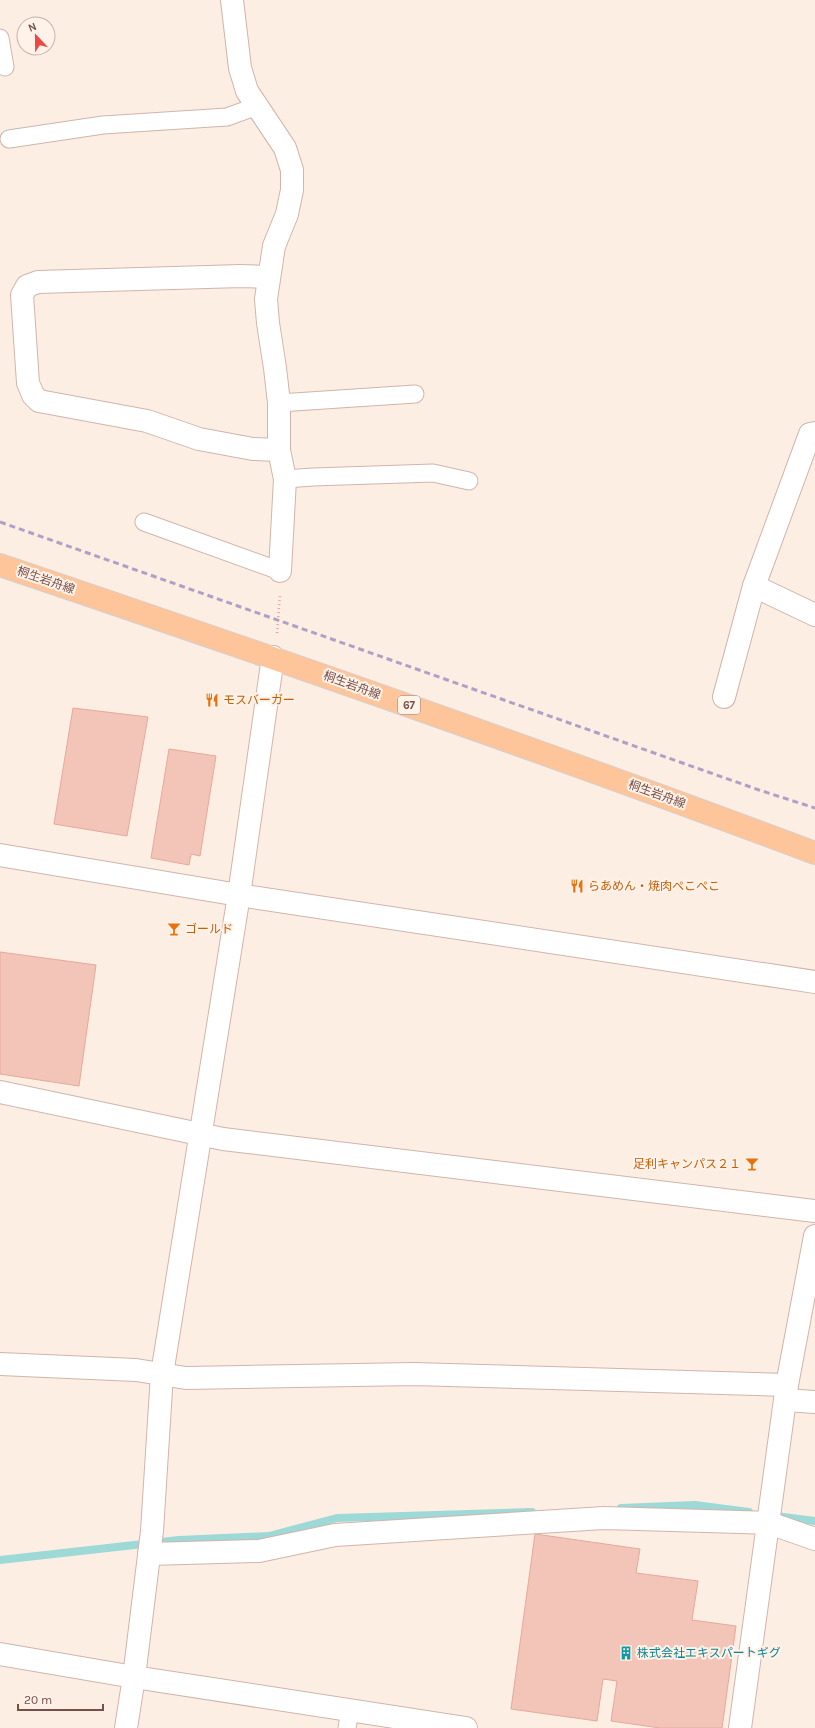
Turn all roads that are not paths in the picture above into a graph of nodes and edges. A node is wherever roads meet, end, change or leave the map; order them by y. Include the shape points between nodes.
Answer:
1 (232, 0) edge
2 (0, 38) edge
3 (5, 67) dead end
4 (257, 106) junction
5 (9, 139) dead end
6 (268, 277) junction
7 (415, 394) dead end
8 (279, 403) junction
9 (815, 433) edge
10 (279, 450) junction
11 (285, 479) junction
12 (470, 481) dead end
13 (144, 522) dead end
14 (0, 565) edge
15 (280, 571) joint
16 (754, 586) junction
17 (815, 615) edge
18 (275, 647) junction
19 (724, 697) dead end
20 (815, 853) edge
21 (0, 855) edge
22 (239, 895) junction
23 (815, 982) edge
24 (0, 1092) edge
25 (200, 1135) junction
26 (815, 1211) edge
27 (815, 1236) edge
28 (0, 1364) edge
29 (162, 1374) junction
30 (786, 1392) junction
31 (815, 1402) edge
32 (769, 1523) junction
33 (815, 1539) edge
34 (151, 1544) junction
35 (0, 1654) edge
36 (134, 1677) junction
37 (349, 1719) edge
38 (126, 1728) edge
39 (466, 1728) edge
40 (740, 1728) edge

1 - 4 street via 240,68 248,91
2 - 3 lane
4 - 5 lane via 227,117 103,125
4 - 6 street via 285,148 292,170 292,190 287,214 274,246
6 - 8 street via 268,323
6 - 10 street via 38,282 27,286 22,295 28,383 39,401 147,421 199,438 253,449
7 - 8 lane
8 - 10 street
9 - 16 street via 810,434
10 - 11 street
11 - 12 lane via 433,473
11 - 15 street
13 - 15 lane
14 - 18 main road, 桐生岩舟線 / 67
16 - 17 street
16 - 19 street
18 - 20 main road, 桐生岩舟線 / 67 via 594,771
18 - 22 street
21 - 22 street
22 - 23 street
22 - 25 street
24 - 25 street
25 - 26 street
25 - 29 street
27 - 30 street
28 - 29 street via 136,1370
29 - 30 street via 186,1378 414,1374
29 - 34 street
30 - 31 street
30 - 32 street
32 - 33 street
32 - 34 street via 604,1518 335,1535 259,1551
32 - 40 street
34 - 36 street
35 - 36 street
36 - 37 street
36 - 38 street
37 - 39 street

